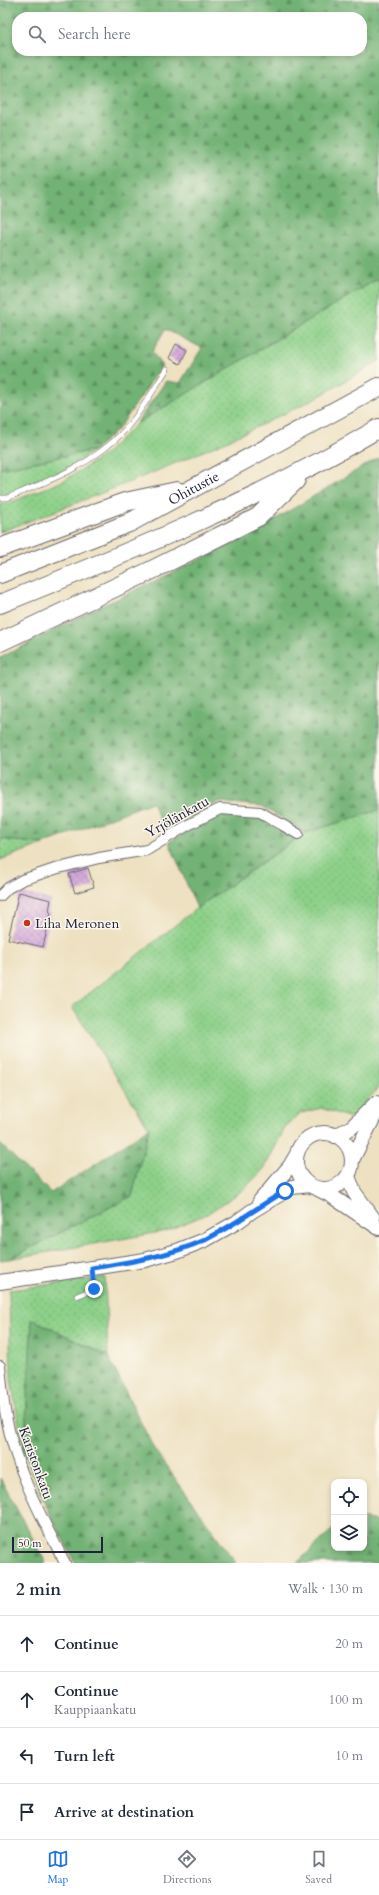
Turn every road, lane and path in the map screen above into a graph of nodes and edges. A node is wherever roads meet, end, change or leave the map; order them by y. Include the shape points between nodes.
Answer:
1 (167, 369) dead end
2 (379, 387) edge
3 (379, 428) edge
4 (309, 469) junction
5 (189, 490) junction
6 (0, 498) edge
7 (0, 548) edge
8 (0, 574) edge
9 (0, 604) edge
10 (0, 642) edge
11 (298, 834) dead end
12 (0, 896) edge
13 (379, 1100) edge
14 (379, 1107) edge
15 (335, 1136) junction
16 (297, 1154) junction
17 (352, 1160) junction
18 (348, 1176) junction
19 (314, 1187) junction
20 (252, 1211) junction
21 (379, 1227) edge
22 (92, 1268) junction
23 (0, 1282) edge
24 (77, 1296) dead end
25 (0, 1366) edge
26 (66, 1563) edge

1 - 6 lane via 125,430 98,454 53,480 7,498
2 - 5 highway, Ohitustie
3 - 4 highway
4 - 9 highway via 138,549
4 - 10 highway via 258,517
5 - 7 highway via 150,495 125,502
5 - 8 highway, Ohitustie via 129,523
11 - 12 street, Yrjölänkatu via 260,812 220,809 148,850 55,869 22,880
13 - 15 street via 352,1126
14 - 17 street
15 - 16 street via 326,1133 316,1134 301,1145
15 - 17 street via 347,1145
16 - 19 street via 298,1172
16 - 20 street
17 - 18 street
18 - 19 street via 335,1187
18 - 21 street via 354,1192
19 - 20 street via 292,1187
19 - 21 street via 336,1198
20 - 22 street via 204,1240 177,1251 145,1260
22 - 23 street
22 - 24 lane via 94,1289
25 - 26 street, Karistonkatu via 7,1421 18,1462 36,1505

